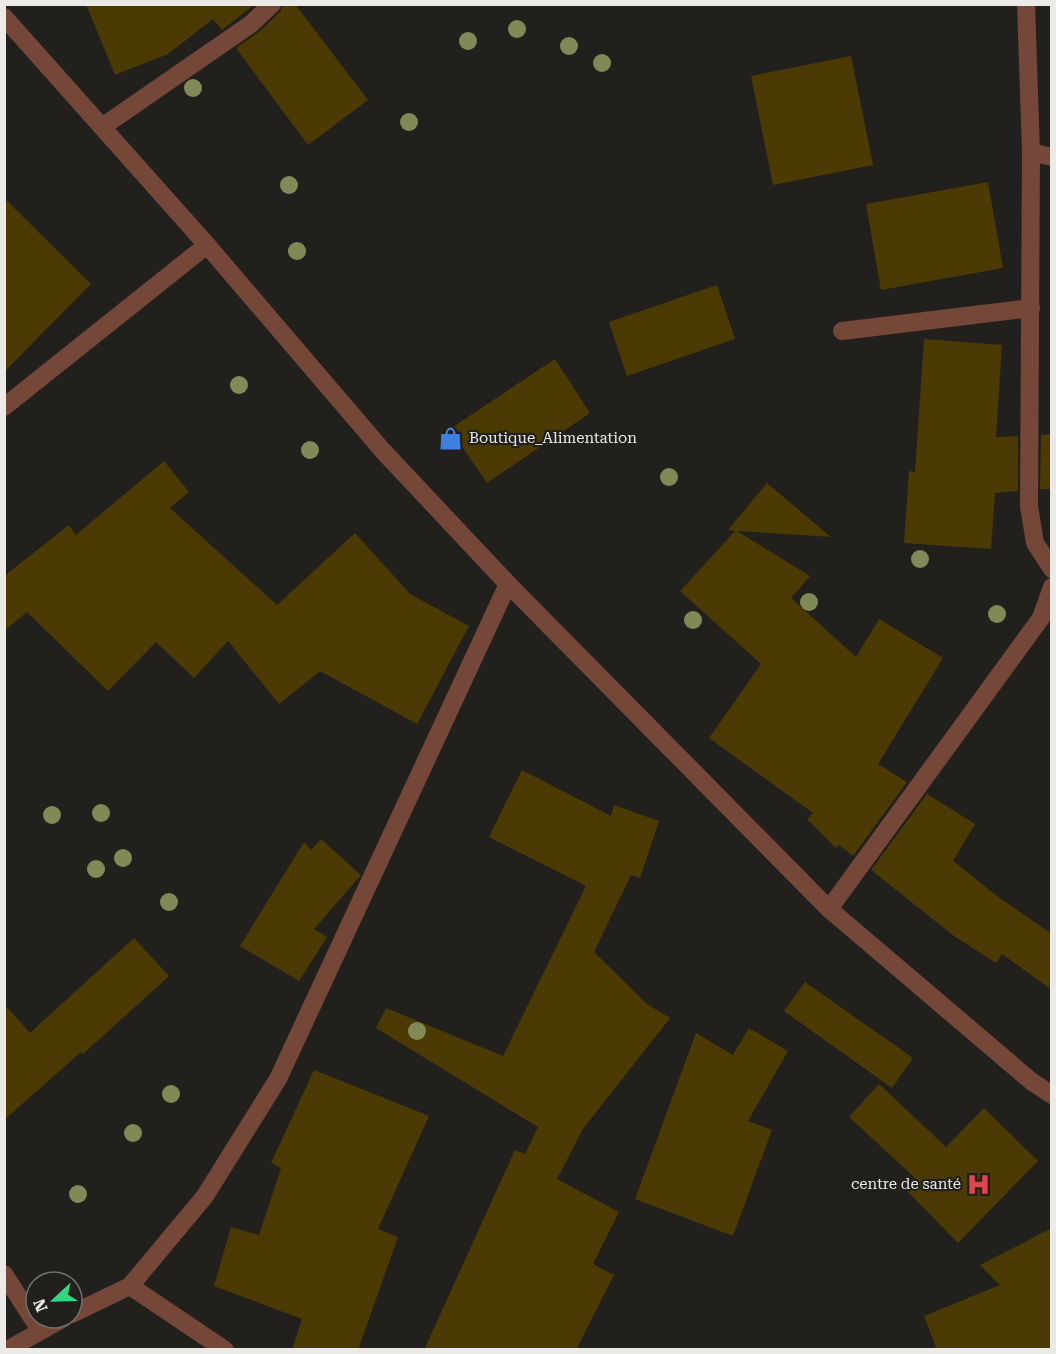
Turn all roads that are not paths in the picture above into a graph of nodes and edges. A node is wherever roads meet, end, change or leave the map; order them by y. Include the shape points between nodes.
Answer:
1 (272, 4) edge
2 (1026, 4) edge
3 (6, 22) edge
4 (102, 127) junction
5 (1031, 152) junction
6 (1052, 157) edge
7 (207, 245) junction
8 (1031, 308) junction
9 (842, 331) dead end
10 (4, 407) edge
11 (1052, 569) edge
12 (508, 584) junction
13 (1052, 587) edge
14 (829, 909) junction
15 (1052, 1095) edge
16 (4, 1274) edge
17 (130, 1286) junction
18 (24, 1305) edge
19 (84, 1308) edge
20 (40, 1330) edge
21 (7, 1350) edge
22 (225, 1350) edge

1 - 4 street via 251,24
2 - 5 street
3 - 4 street
4 - 7 street
5 - 6 street
5 - 8 street
7 - 10 street
7 - 12 street via 383,451
8 - 9 street
8 - 11 street via 1029,506 1035,543
12 - 14 street
12 - 17 street via 278,1079 205,1196
13 - 14 street via 1041,618
14 - 15 street
16 - 18 street
17 - 19 street
17 - 22 street
20 - 21 street

